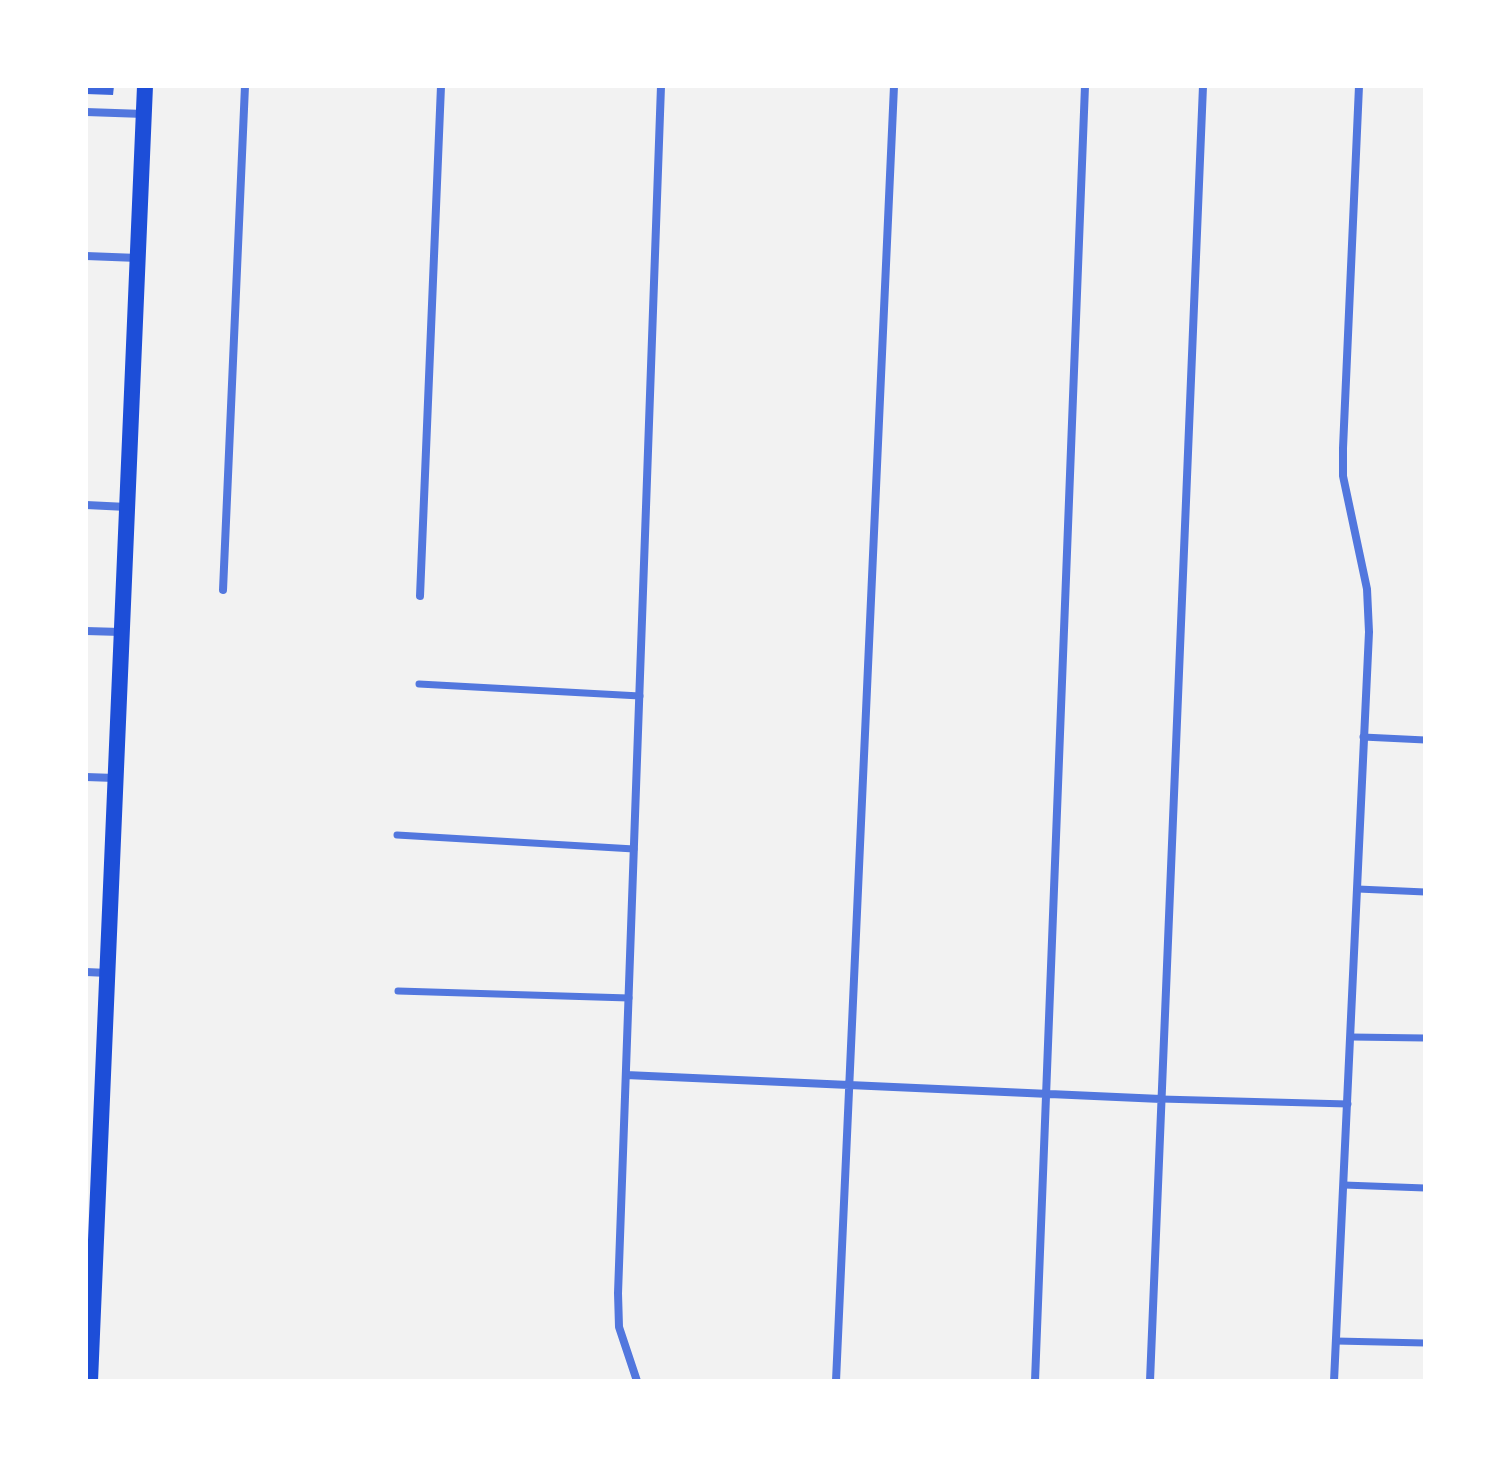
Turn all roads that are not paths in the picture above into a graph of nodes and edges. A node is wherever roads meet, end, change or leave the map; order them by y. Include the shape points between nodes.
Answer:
1 (145, 86) edge
2 (245, 86) edge
3 (441, 86) edge
4 (661, 86) edge
5 (894, 86) edge
6 (1085, 86) edge
7 (1203, 86) edge
8 (1359, 86) edge
9 (86, 112) edge
10 (144, 114) junction
11 (86, 256) edge
12 (138, 258) junction
13 (86, 505) edge
14 (127, 507) junction
15 (223, 590) dead end
16 (420, 596) dead end
17 (86, 631) edge
18 (122, 632) junction
19 (419, 684) dead end
20 (640, 696) junction
21 (1363, 737) junction
22 (1425, 740) edge
23 (86, 777) edge
24 (116, 778) junction
25 (397, 835) dead end
26 (634, 849) junction
27 (1358, 889) junction
28 (1425, 892) edge
29 (86, 972) edge
30 (108, 973) junction
31 (398, 991) dead end
32 (629, 998) junction
33 (1351, 1037) junction
34 (1425, 1038) edge
35 (626, 1075) junction
36 (849, 1085) junction
37 (1046, 1094) junction
38 (1161, 1099) junction
39 (1348, 1104) junction
40 (94, 1128) edge
41 (1344, 1185) junction
42 (1425, 1188) edge
43 (90, 1278) edge
44 (1336, 1341) junction
45 (1425, 1343) edge
46 (90, 1381) edge
47 (637, 1381) edge
48 (836, 1381) edge
49 (1035, 1381) edge
50 (1150, 1381) edge
51 (1334, 1381) edge

1 - 10 main road
2 - 15 street
3 - 16 street
4 - 20 street
5 - 36 street
6 - 37 street
7 - 38 street
8 - 21 street via 1343,476 1369,605
9 - 10 street
10 - 12 main road
11 - 12 street
12 - 14 main road
13 - 14 street
14 - 18 main road
17 - 18 street
18 - 24 main road
19 - 20 street
20 - 26 street
21 - 22 street
21 - 27 street
23 - 24 street
24 - 30 main road
25 - 26 street
26 - 32 street
27 - 28 street
27 - 33 street
29 - 30 street
30 - 40 main road
31 - 32 street
32 - 35 street
33 - 34 street
33 - 39 street
35 - 36 street
35 - 47 street via 619,1327
36 - 37 street
36 - 48 street
37 - 38 street
37 - 49 street
38 - 39 street
38 - 50 street
39 - 41 street
40 - 43 main road
41 - 42 street
41 - 44 street
43 - 46 main road
44 - 45 street
44 - 51 street

